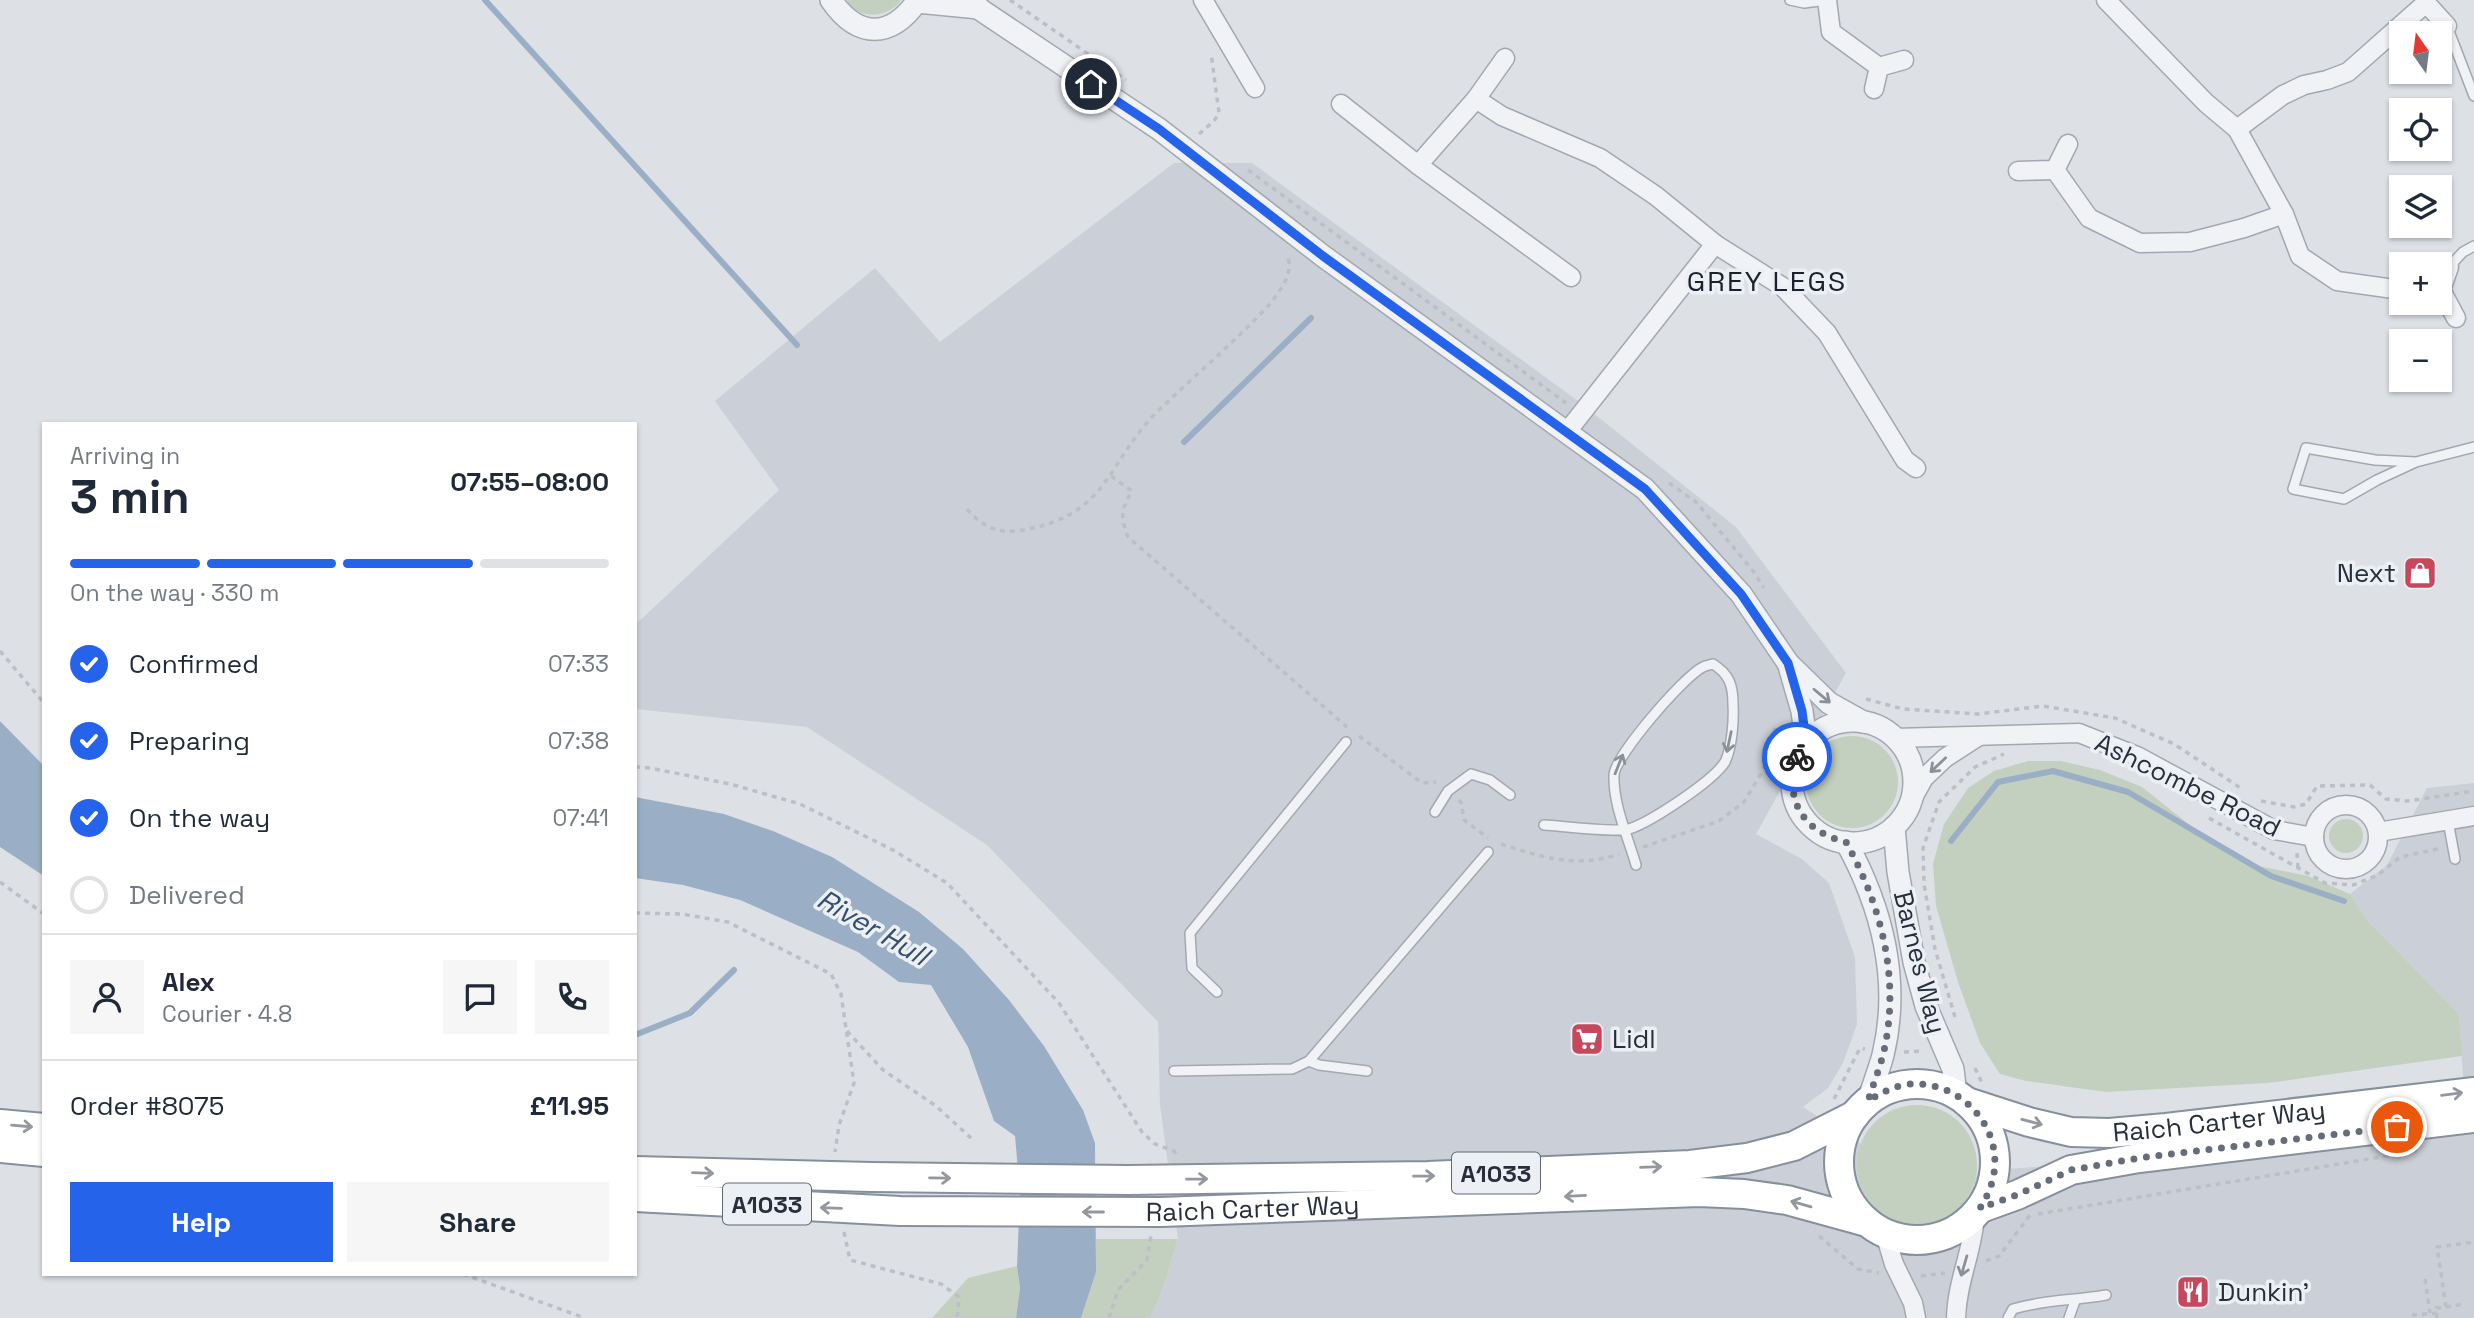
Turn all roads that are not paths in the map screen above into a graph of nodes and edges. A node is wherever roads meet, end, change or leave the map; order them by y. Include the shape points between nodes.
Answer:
1 (831, 0) edge
2 (1203, 0) edge
3 (1790, 0) edge
4 (1827, 0) edge
5 (2106, 0) edge
6 (917, 1) edge
7 (2425, 2) edge
8 (973, 4) edge
9 (2442, 21) edge
10 (2452, 39) edge
11 (1505, 58) dead end
12 (1904, 60) dead end
13 (1880, 68) junction
14 (1255, 88) dead end
15 (1874, 89) dead end
16 (2474, 96) edge
17 (1476, 99) junction
18 (1341, 104) dead end
19 (2237, 129) junction
20 (2068, 144) dead end
21 (1418, 165) junction
22 (2055, 170) junction
23 (2018, 171) dead end
24 (2284, 214) junction
25 (1715, 244) junction
26 (2474, 246) edge
27 (2452, 264) edge
28 (1571, 277) dead end
29 (2389, 288) edge
30 (2452, 311) edge
31 (2456, 318) dead end
32 (1566, 433) junction
33 (2474, 447) edge
34 (2416, 462) junction
35 (1916, 468) dead end
36 (1788, 663) junction
37 (1863, 722) junction
38 (1979, 736) junction
39 (1895, 738) junction
40 (1806, 742) junction
41 (1346, 743) dead end
42 (1510, 795) dead end
43 (1909, 804) junction
44 (1435, 812) dead end
45 (2474, 816) edge
46 (2448, 821) junction
47 (1544, 825) dead end
48 (1894, 827) junction
49 (1626, 830) junction
50 (2378, 832) junction
51 (2314, 837) junction
52 (1846, 842) junction
53 (1488, 852) dead end
54 (2455, 859) dead end
55 (1636, 865) dead end
56 (1217, 992) dead end
57 (1309, 1061) junction
58 (1174, 1071) dead end
59 (1367, 1071) dead end
60 (2474, 1092) edge
61 (1961, 1098) junction
62 (1861, 1108) junction
63 (2474, 1118) edge
64 (0, 1124) edge
65 (42, 1128) edge
66 (0, 1149) edge
67 (42, 1152) edge
68 (637, 1171) edge
69 (637, 1197) edge
70 (1978, 1212) junction
71 (1876, 1228) junction
72 (2106, 1295) dead end
73 (2075, 1301) junction
74 (1916, 1318) edge
75 (1956, 1318) edge
76 (2008, 1318) edge
77 (2069, 1318) edge

1 - 6 street via 848,21 871,30 897,24
2 - 14 street
3 - 4 lane
4 - 13 street via 1831,32
5 - 19 street
6 - 8 street
7 - 9 street
7 - 19 street via 2348,72 2283,95
8 - 32 street via 1159,129
10 - 16 lane
11 - 17 street
12 - 13 street
13 - 15 street
17 - 21 street
17 - 25 street via 1503,116 1600,159 1656,196
18 - 21 street
19 - 24 street
20 - 22 street
21 - 28 street
22 - 23 street
22 - 24 street via 2090,218 2140,243 2190,242
24 - 29 street via 2300,256 2337,281
25 - 32 street
25 - 35 street via 1783,287 1828,333 1905,460
26 - 27 lane
30 - 31 street
32 - 36 street via 1645,489 1741,594
33 - 34 lane
34 - 34 lane via 2305,448 2293,489 2344,499
36 -> 37 street via 1829,702
36 - 40 street
37 - 39 street
37 - 40 street via 1832,725
38 - 39 street, Ashcombe Road
38 -> 43 street via 1924,778
38 - 51 street, Ashcombe Road via 2079,733 2137,756 2274,830
39 - 43 street via 1912,769
40 - 52 street via 1793,770 1796,804 1817,831
41 - 56 lane via 1190,933 1192,968
42 - 44 lane via 1490,780 1471,774 1448,791
43 - 48 street
45 - 46 street
46 - 50 street
46 - 54 lane
47 - 49 lane
48 - 52 street via 1871,840
48 - 61 street, Barnes Way via 1914,962
49 -> 49 lane via 1614,773 1623,753 1672,695 1702,667 1713,664 1724,671 1733,691 1734,721 1726,761 1679,800
49 - 55 lane
50 - 51 street via 2369,814 2344,805 2323,815
50 - 51 street via 2376,851 2368,862 2343,870 2322,859
52 - 62 street, Barnes Way via 1882,929 1890,991 1883,1054
53 - 57 lane
57 - 58 lane via 1292,1069
57 - 59 lane
61 -> 60 highway, Raich Carter Way / A1033 via 2071,1132 2109,1133
61 - 62 highway, A1033 via 1938,1087 1902,1085 1884,1091
61 - 70 highway via 1980,1116 1995,1152 1990,1191
68 -> 62 highway, Raich Carter Way / A1033 via 1128,1180 1428,1176 1690,1165 1794,1146
62 - 71 highway via 1845,1132 1839,1171 1853,1208
63 - 70 highway, Raich Carter Way / A1033 via 2071,1170
64 -> 65 highway
66 - 67 highway
71 -> 69 highway, Raich Carter Way / A1033 via 1787,1200 1699,1192 1156,1221
70 - 71 highway, A1033 via 1953,1232 1937,1238 1902,1239
70 -> 75 street via 1962,1270
71 - 74 street
72 - 73 lane
73 - 76 lane via 2036,1303 2013,1309
73 - 77 lane

